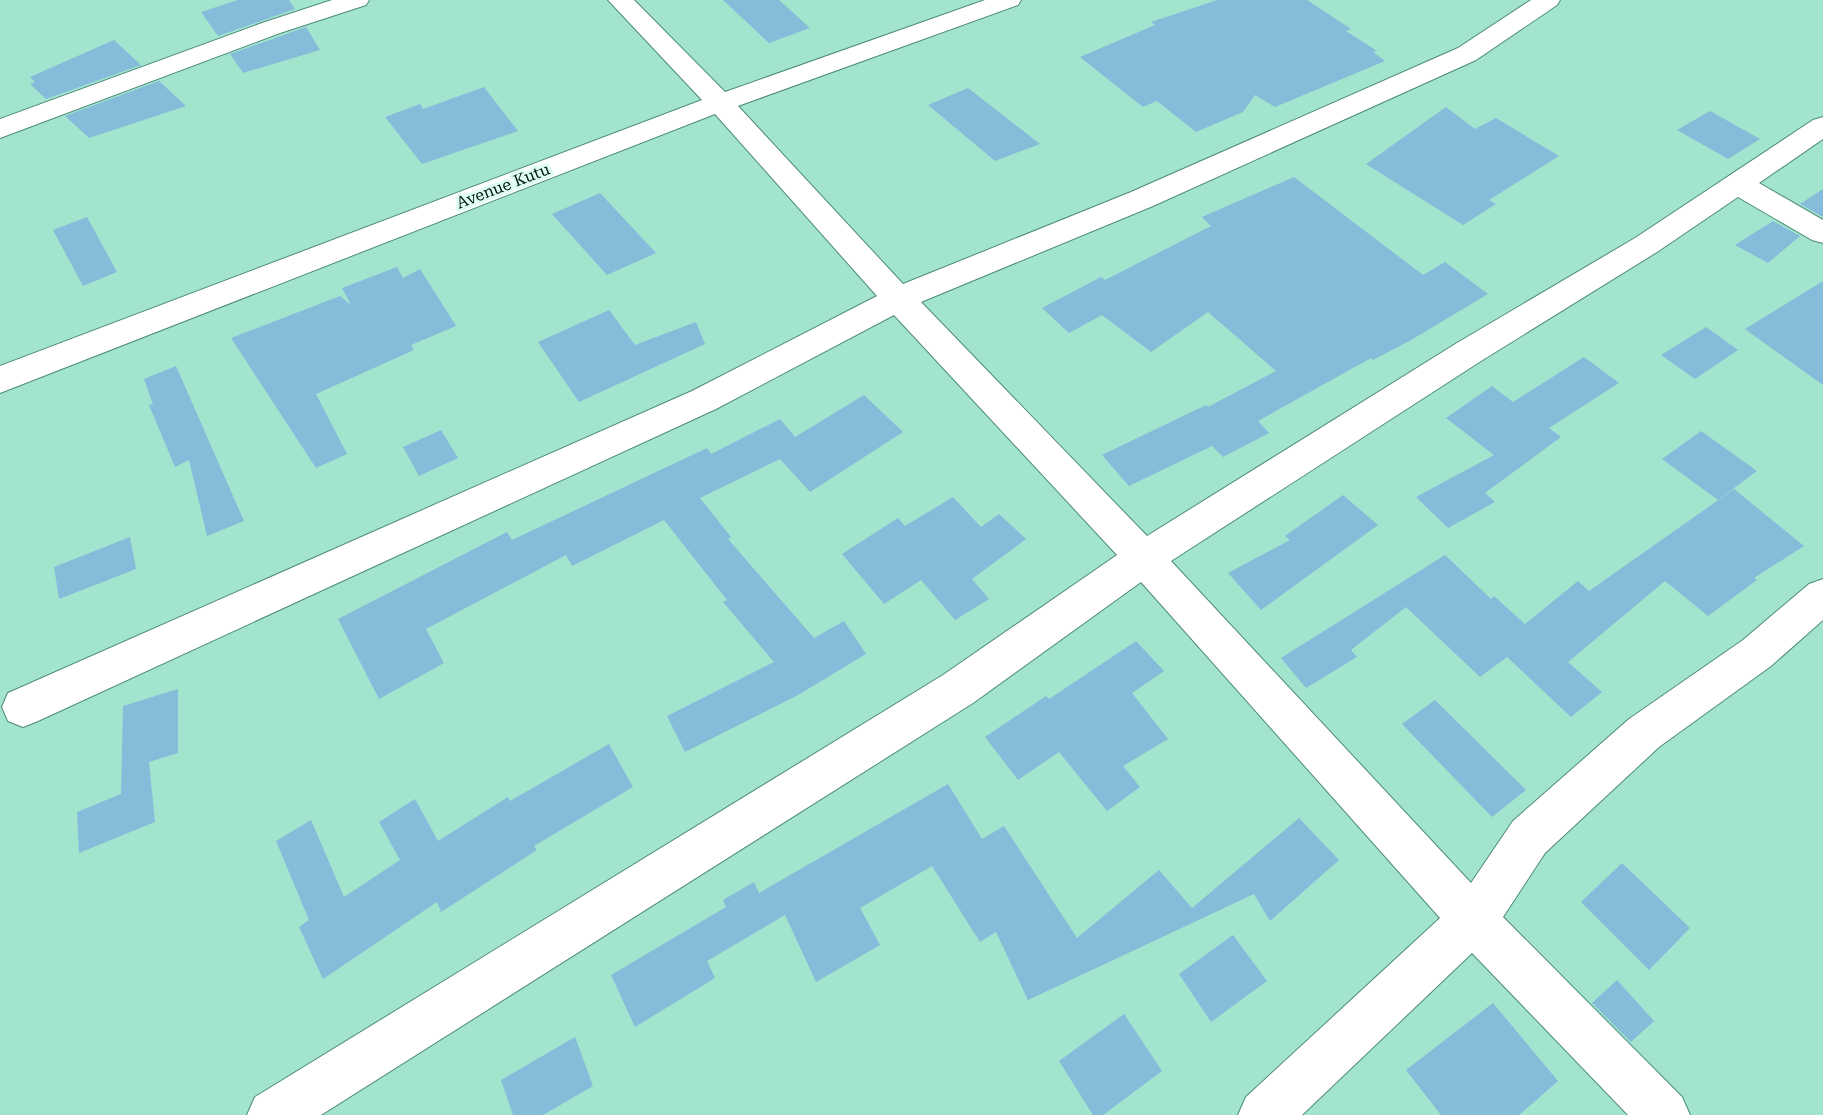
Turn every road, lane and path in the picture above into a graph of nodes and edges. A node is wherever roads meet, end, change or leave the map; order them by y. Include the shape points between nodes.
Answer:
1 (356, 0) edge
2 (620, 0) edge
3 (1009, 0) edge
4 (1548, 0) edge
5 (720, 103) junction
6 (1823, 127) edge
7 (0, 129) edge
8 (1737, 183) junction
9 (1823, 233) edge
10 (898, 299) junction
11 (0, 380) edge
12 (1144, 558) junction
13 (1823, 596) edge
14 (23, 707) dead end
15 (1473, 920) junction
16 (273, 1115) edge
17 (1264, 1115) edge
18 (1664, 1115) edge

1 - 7 street via 271,27
2 - 5 street
3 - 5 street, Avenue Kutu
4 - 10 street via 1467,54 1155,193
5 - 10 street
5 - 11 street, Avenue Kutu
6 - 8 street
8 - 9 street
8 - 12 street via 1646,245
10 - 12 street
10 - 14 street via 704,400
12 - 15 street
12 - 16 street via 958,689
13 - 15 street via 1757,653 1644,733 1529,837
15 - 17 street
15 - 18 street

